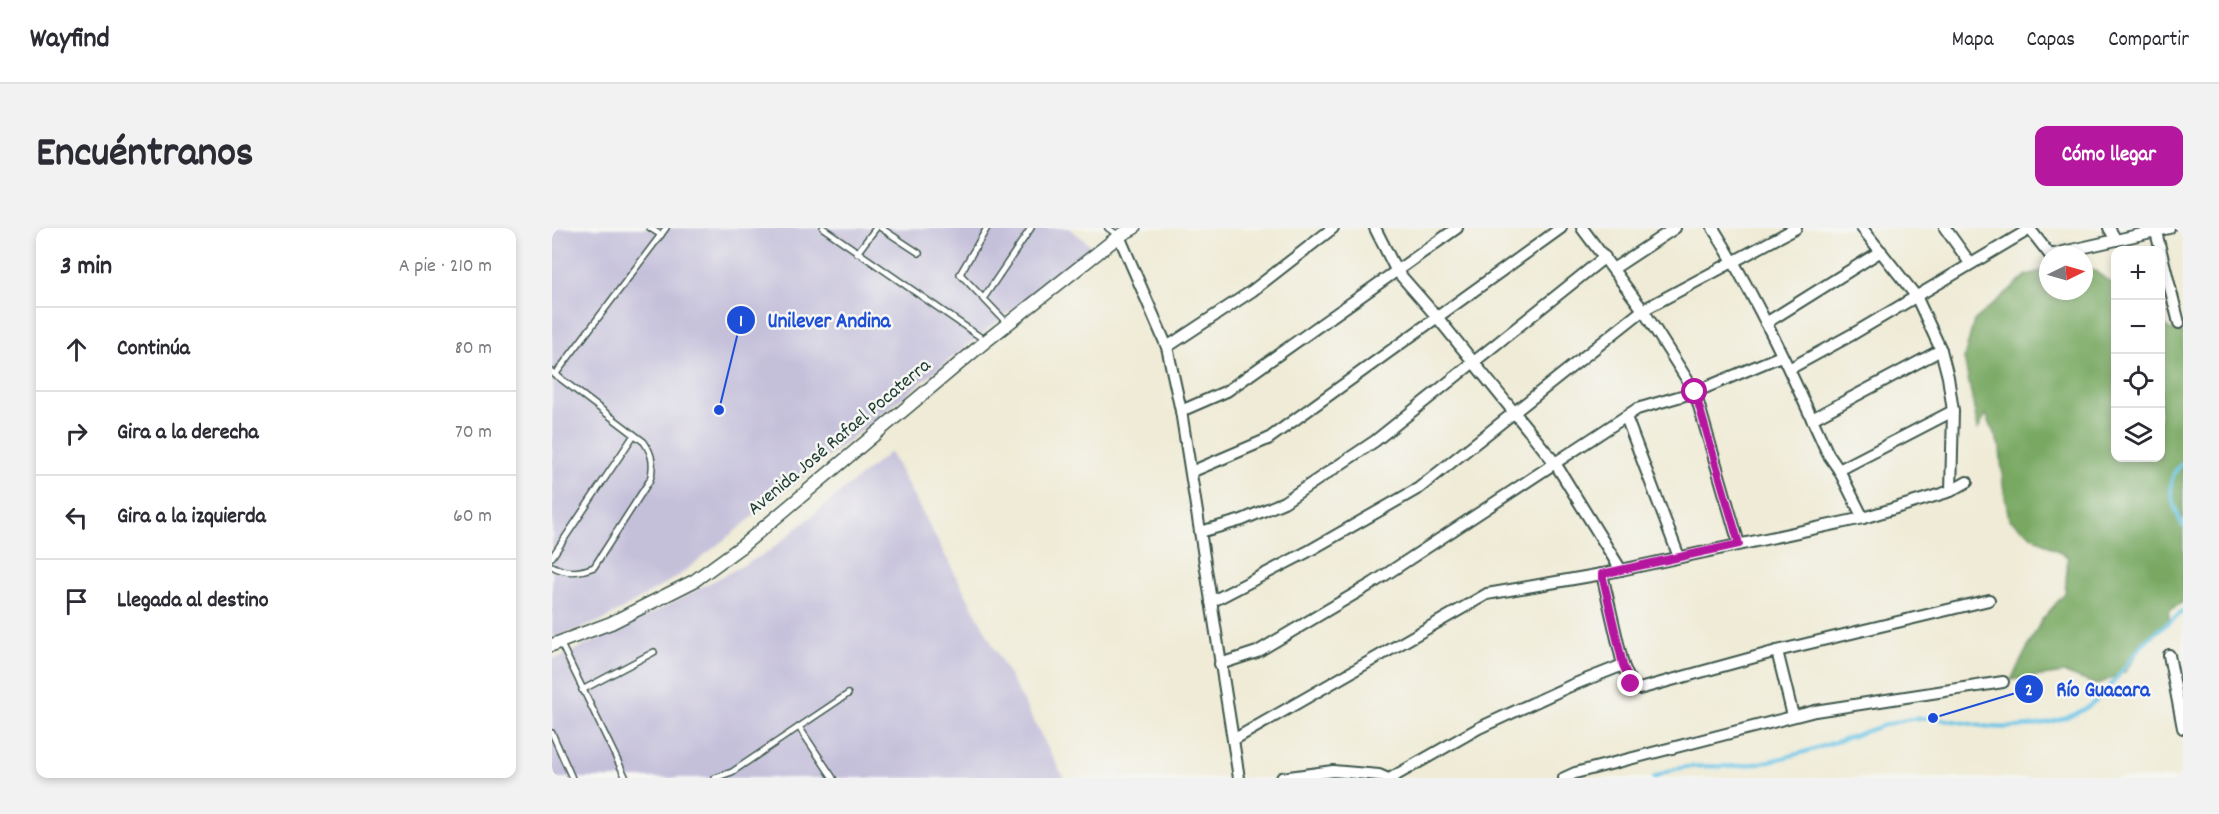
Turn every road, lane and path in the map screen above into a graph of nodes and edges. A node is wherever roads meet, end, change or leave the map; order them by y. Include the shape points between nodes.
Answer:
1 (650, 228) edge
2 (666, 228) edge
3 (823, 228) edge
4 (876, 228) edge
5 (881, 228) edge
6 (987, 228) edge
7 (1031, 228) edge
8 (1108, 228) edge
9 (1134, 228) edge
10 (1333, 228) edge
11 (1375, 228) edge
12 (1457, 228) edge
13 (1561, 228) edge
14 (1582, 228) edge
15 (1675, 228) edge
16 (1713, 228) edge
17 (1796, 228) edge
18 (1862, 228) edge
19 (1945, 228) edge
20 (2030, 228) edge
21 (2109, 228) edge
22 (2169, 228) edge
23 (2156, 232) junction
24 (660, 236) junction
25 (1119, 236) junction
26 (2116, 240) junction
27 (1881, 251) junction
28 (857, 253) junction
29 (919, 253) dead end
30 (1605, 257) junction
31 (1734, 262) junction
32 (1970, 263) junction
33 (1613, 269) junction
34 (1396, 270) junction
35 (1916, 296) junction
36 (983, 299) junction
37 (1643, 310) junction
38 (1437, 317) junction
39 (1766, 323) junction
40 (2179, 323) dead end
41 (1008, 324) junction
42 (986, 341) junction
43 (1167, 347) junction
44 (1941, 350) junction
45 (1781, 356) junction
46 (1474, 362) junction
47 (1789, 369) junction
48 (554, 374) edge
49 (1695, 392) junction
50 (1181, 411) junction
51 (1514, 411) junction
52 (1953, 411) junction
53 (1626, 417) junction
54 (1812, 419) junction
55 (634, 435) junction
56 (1555, 463) junction
57 (1839, 470) junction
58 (1191, 472) junction
59 (1967, 482) dead end
60 (1951, 491) junction
61 (1863, 518) junction
62 (1200, 532) junction
63 (1739, 544) junction
64 (552, 557) edge
65 (1679, 557) junction
66 (552, 566) edge
67 (1621, 570) junction
68 (1602, 574) junction
69 (1989, 600) dead end
70 (1211, 603) junction
71 (556, 644) edge
72 (1777, 651) junction
73 (654, 652) dead end
74 (2169, 655) dead end
75 (1220, 664) junction
76 (1623, 665) junction
77 (2003, 682) dead end
78 (582, 690) junction
79 (848, 694) dead end
80 (1793, 716) junction
81 (799, 727) junction
82 (2183, 728) edge
83 (552, 734) edge
84 (1233, 740) junction
85 (572, 778) edge
86 (626, 778) edge
87 (715, 778) edge
88 (833, 778) edge
89 (1239, 778) edge
90 (1282, 778) edge
91 (1386, 778) edge
92 (1391, 778) edge
93 (1564, 778) edge

1 - 24 lane
2 - 24 lane
3 - 28 lane
4 - 28 lane
5 - 29 lane
6 - 36 lane via 960,271
7 - 36 lane
8 - 25 lane
9 - 25 street, Avenida José Rafael Pocaterra
10 - 43 street via 1252,291
11 - 34 street
12 - 34 street
13 - 38 street
14 - 30 street
15 - 33 street
16 - 31 street
17 - 31 street
18 - 27 street
19 - 32 street
20 - 26 street via 2050,255
20 - 32 street
21 - 26 street
22 - 23 street
23 - 26 street
23 - 40 street
24 - 48 lane
25 - 41 street, Avenida José Rafael Pocaterra
25 - 43 street
27 - 35 street
27 - 39 street
28 - 42 lane
30 - 33 street
30 - 46 street
31 - 37 street
31 - 39 street
32 - 35 street
33 - 37 street
34 - 38 street
34 - 50 street via 1227,391
35 - 44 street
35 - 47 street
36 - 41 lane
37 - 49 street
37 - 51 street
38 - 46 street
38 - 58 street via 1268,439
39 - 45 street
41 - 42 street, Avenida José Rafael Pocaterra
42 - 71 street, Avenida José Rafael Pocaterra via 742,546 694,581 611,623
43 - 50 street
44 - 52 street
44 - 54 street
45 - 47 street
45 - 49 street
46 - 51 street
46 - 62 street via 1376,441 1284,502
47 - 54 street
48 - 55 lane
49 - 53 street via 1637,409
49 - 63 street
50 - 58 street
51 - 56 street
51 - 70 street via 1419,488
52 - 57 street
52 - 60 street
53 - 56 street
53 - 65 street
54 - 57 street
55 - 64 lane
55 - 66 lane via 649,450 653,470 650,480 594,567 572,572
56 - 67 street
56 - 75 street via 1374,584 1257,652
57 - 61 street
58 - 62 street
59 - 60 street
60 - 61 street
61 - 63 street
62 - 70 street
63 - 65 street
65 - 67 street
67 - 68 street
68 - 76 street
68 - 84 street via 1487,594
69 - 72 street
70 - 75 street
71 - 78 lane
72 - 76 street via 1639,689 1631,684
72 - 80 street
73 - 78 lane
74 - 82 street
75 - 84 street
76 - 92 street via 1479,728
77 - 80 street
78 - 86 lane
79 - 81 lane
80 - 93 street
81 - 87 lane via 732,772
81 - 88 lane
83 - 85 lane
84 - 89 street
90 - 91 street via 1333,771

